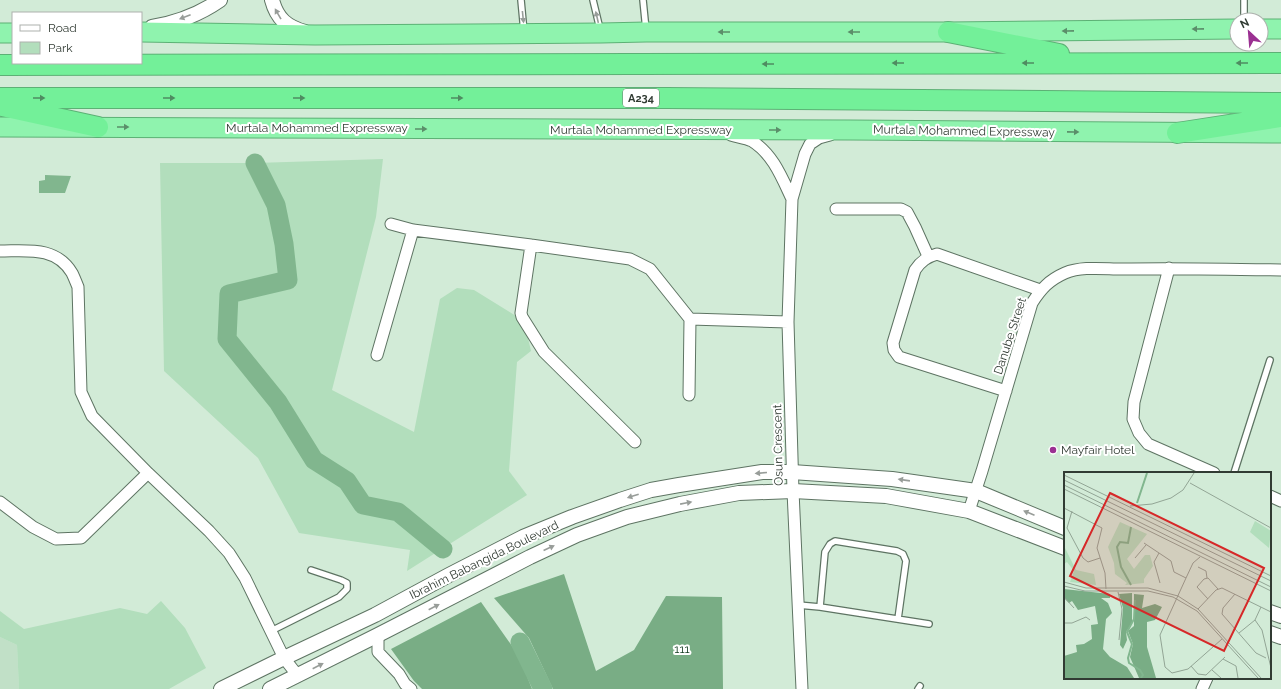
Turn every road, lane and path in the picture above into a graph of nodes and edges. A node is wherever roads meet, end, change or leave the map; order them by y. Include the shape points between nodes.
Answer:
1 (220, 0) edge
2 (272, 0) edge
3 (521, 0) edge
4 (593, 0) edge
5 (643, 0) edge
6 (1244, 0) edge
7 (1244, 12) edge
8 (142, 28) edge
9 (1229, 29) edge
10 (1269, 29) edge
11 (1281, 29) edge
12 (142, 32) edge
13 (646, 32) junction
14 (948, 32) junction
15 (0, 33) edge
16 (12, 33) edge
17 (601, 33) junction
18 (315, 34) junction
19 (524, 34) junction
20 (1187, 63) junction
21 (1281, 63) edge
22 (0, 65) edge
23 (0, 98) edge
24 (1281, 103) edge
25 (0, 106) edge
26 (1281, 117) edge
27 (0, 127) edge
28 (98, 127) junction
29 (713, 130) junction
30 (850, 130) junction
31 (1177, 133) junction
32 (1281, 133) edge
33 (792, 199) junction
34 (836, 209) dead end
35 (391, 224) dead end
36 (413, 230) junction
37 (531, 245) junction
38 (0, 251) edge
39 (928, 256) junction
40 (1169, 268) junction
41 (1281, 270) edge
42 (1040, 290) junction
43 (690, 319) junction
44 (788, 322) junction
45 (377, 355) dead end
46 (1270, 360) dead end
47 (1006, 391) junction
48 (689, 395) dead end
49 (635, 442) dead end
50 (792, 472) junction
51 (1212, 472) edge
52 (1234, 472) edge
53 (148, 474) junction
54 (792, 491) junction
55 (976, 492) junction
56 (1271, 496) edge
57 (1281, 501) edge
58 (0, 502) edge
59 (969, 511) junction
60 (1064, 528) edge
61 (1064, 548) edge
62 (311, 570) dead end
63 (798, 605) junction
64 (820, 607) junction
65 (1271, 612) edge
66 (1281, 616) edge
67 (898, 619) junction
68 (929, 624) dead end
69 (271, 630) junction
70 (1271, 633) edge
71 (378, 635) junction
72 (1281, 637) edge
73 (284, 658) junction
74 (298, 676) junction
75 (1207, 679) edge
76 (221, 689) edge
77 (270, 689) edge
78 (410, 689) edge
79 (802, 689) edge
80 (1202, 689) edge

1 -> 8 street via 186,18
18 -> 2 street via 293,28 282,21
3 -> 19 lane
17 -> 4 lane
5 - 13 lane
6 - 7 lane
9 -> 14 highway
10 - 11 highway
12 - 18 highway
14 -> 13 highway
13 - 17 highway
14 - 20 highway via 1060,54
15 - 16 highway
17 - 19 highway
18 - 19 highway
21 -> 20 highway
20 -> 22 highway
23 -> 24 highway, A234 via 666,98
25 - 28 highway
26 - 31 highway
27 - 28 highway, Murtala Mohammed Expressway
28 -> 29 highway, Murtala Mohammed Expressway
29 -> 30 highway, Murtala Mohammed Expressway
29 - 33 street via 751,141 767,153
30 -> 31 highway, Murtala Mohammed Expressway
30 - 33 street via 819,138 810,144
31 - 32 highway, Murtala Mohammed Expressway
33 - 44 street, Osun Crescent
34 - 39 street via 901,209 907,212
35 - 36 street
36 - 37 street
36 - 45 street
37 - 43 street via 630,259 650,269
37 - 49 street via 522,318 544,352
38 - 53 street via 40,251 52,254 71,272 78,287 81,392 92,416
39 - 42 street via 937,254
39 - 47 street via 915,270 893,343 894,350 899,357
40 - 41 street, Danube Street
40 - 42 street, Danube Street via 1081,269 1066,272
40 - 51 street via 1134,402 1133,419 1139,433 1148,444
42 - 47 street, Danube Street via 1032,303
43 - 44 street
43 - 48 street
44 - 50 street, Osun Crescent
46 - 52 lane
47 - 55 street, Danube Street
50 - 54 street, Osun Crescent
55 -> 50 street, Ibrahim Babangida Boulevard via 892,479
50 -> 73 street, Ibrahim Babangida Boulevard via 762,472 651,490 572,516 523,537 376,615
53 - 58 street via 81,538 56,539 32,527
53 - 69 street via 229,553 245,578
54 - 59 street, Ibrahim Babangida Boulevard via 886,496
54 - 63 street, Osun Crescent
71 -> 54 street, Ibrahim Babangida Boulevard via 537,554 577,535 620,520 680,504 739,493
55 - 59 street, Danube Street
60 -> 55 street, Ibrahim Babangida Boulevard
56 - 57 street
59 - 61 street, Ibrahim Babangida Boulevard
62 - 69 lane via 347,583 347,589 339,597
63 - 64 lane
63 - 79 street, Osun Crescent
64 - 67 lane
64 - 67 lane via 825,552 835,541 903,554 906,561
65 - 66 street
67 - 68 lane
69 - 73 street
70 - 72 street
74 -> 71 street, Ibrahim Babangida Boulevard
71 - 78 street via 378,652
73 - 74 street
73 - 76 street, Ibrahim Babangida Boulevard
74 - 77 street, Ibrahim Babangida Boulevard
75 - 80 street

